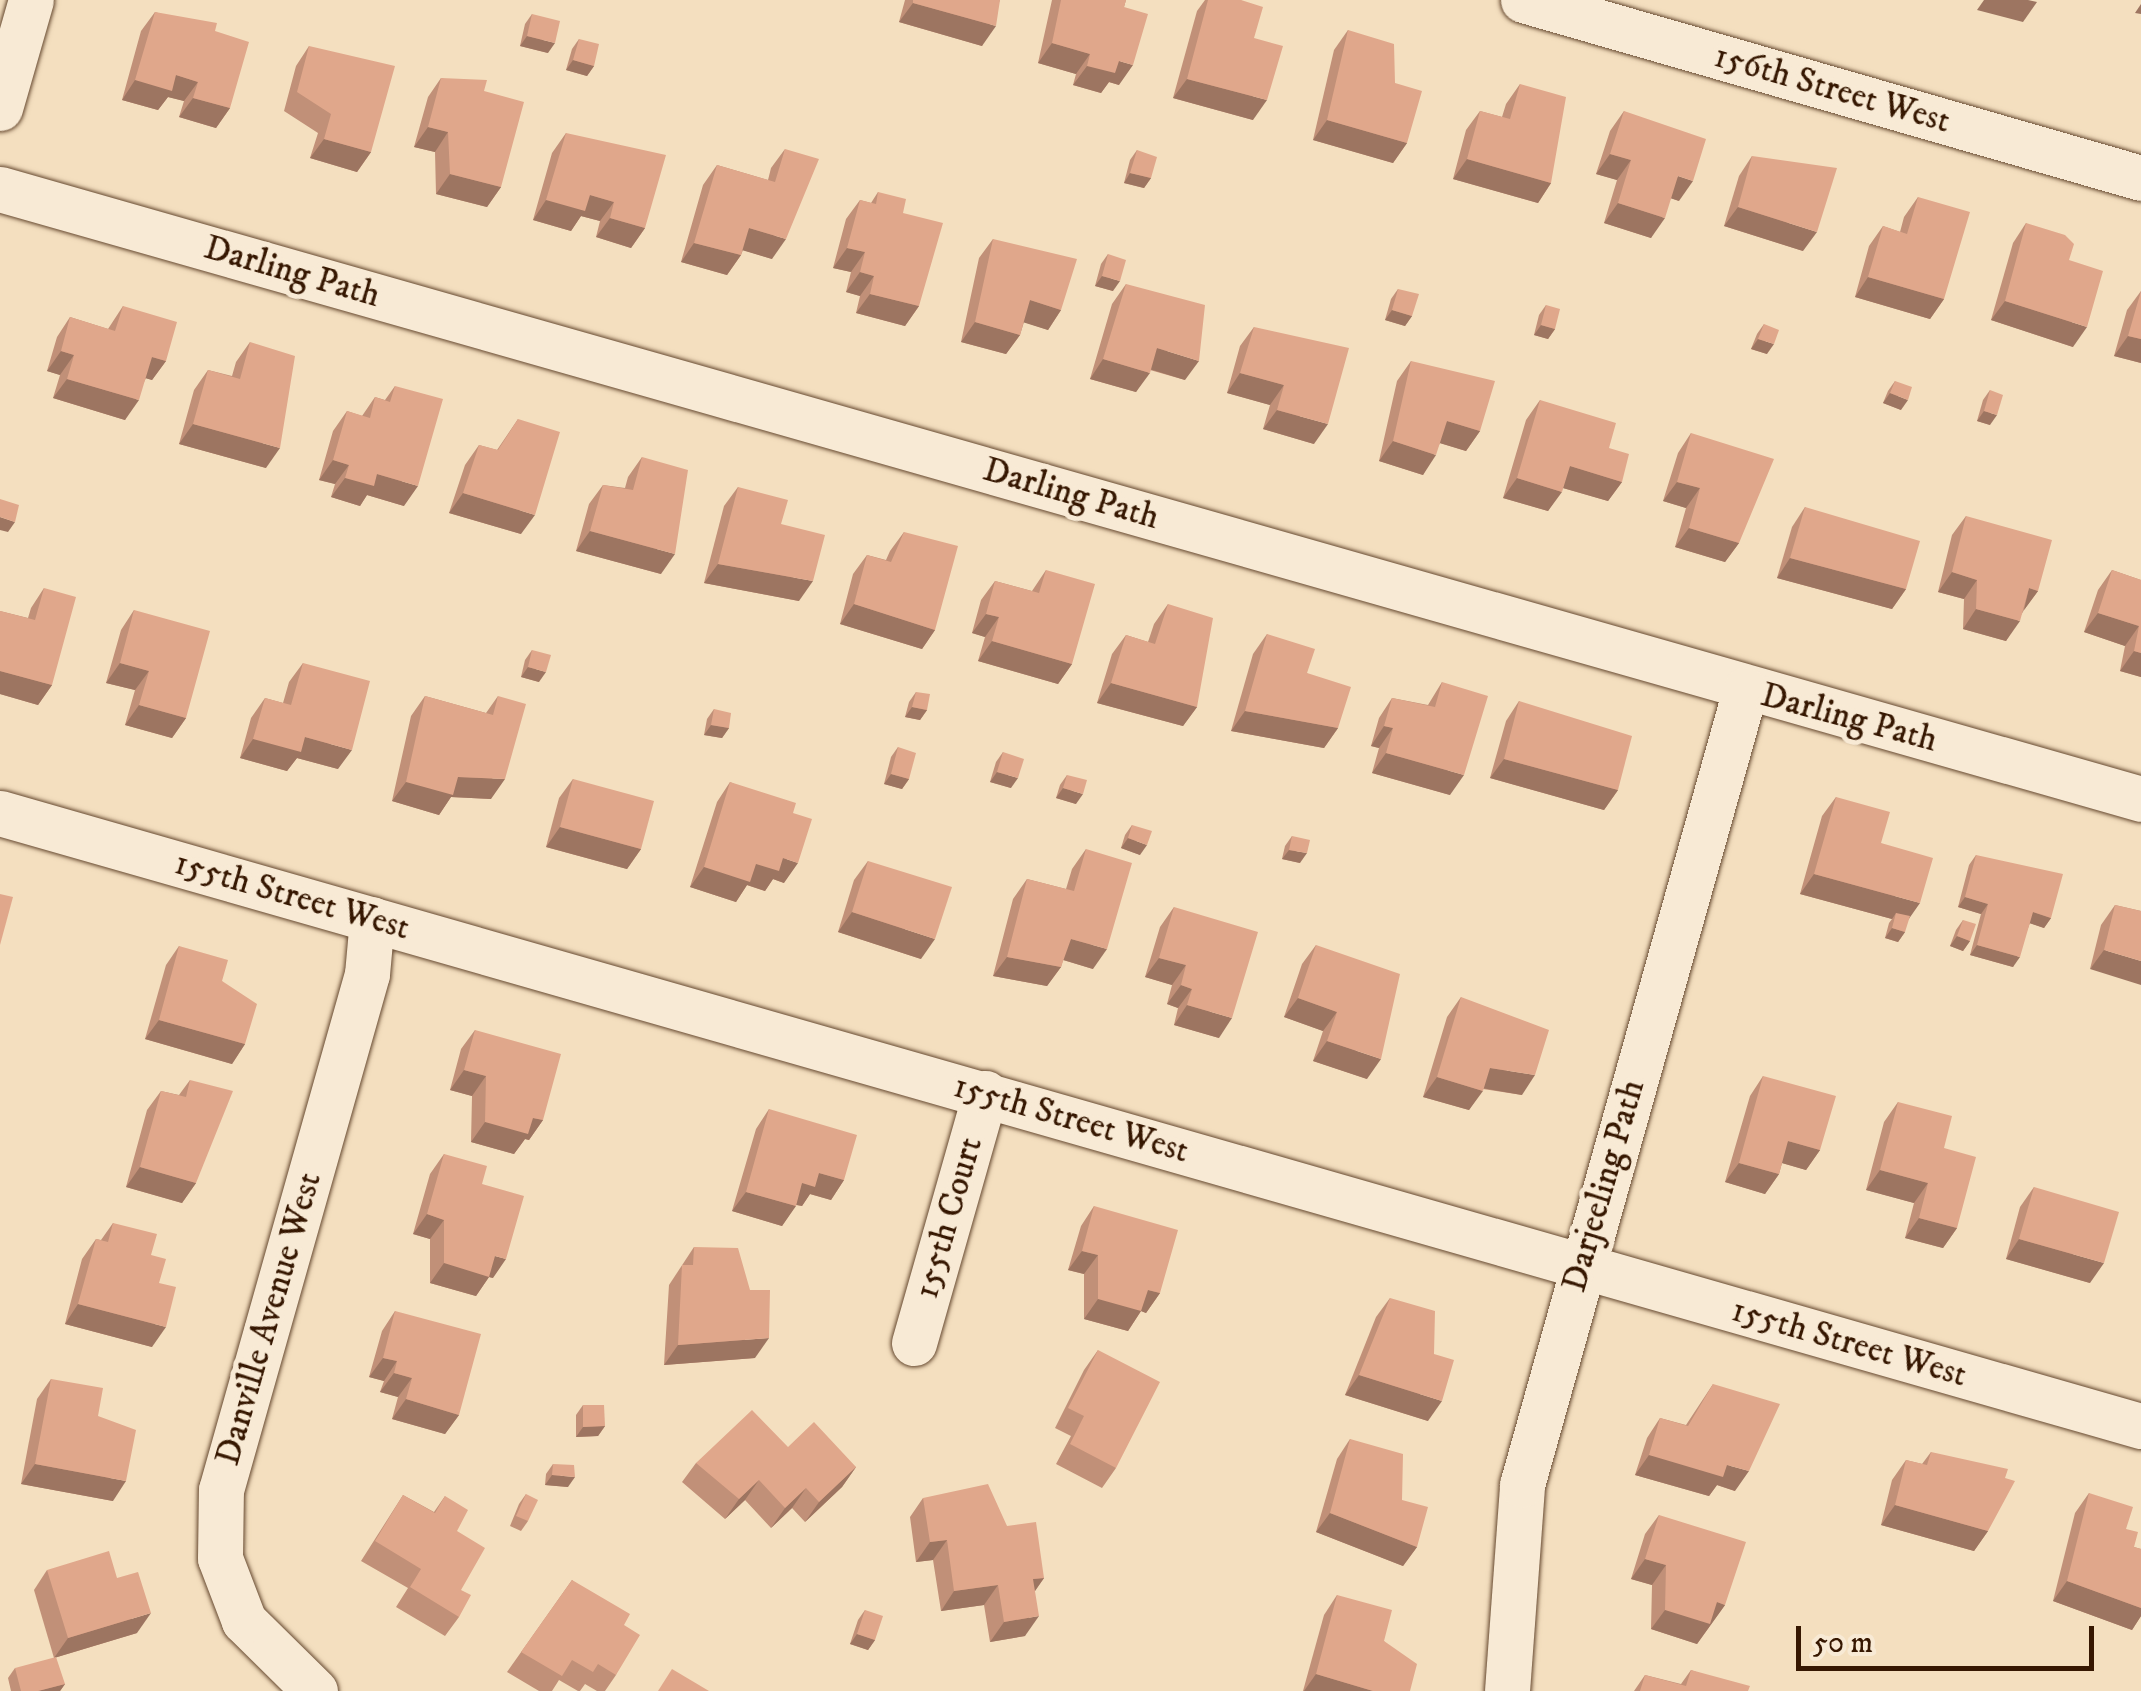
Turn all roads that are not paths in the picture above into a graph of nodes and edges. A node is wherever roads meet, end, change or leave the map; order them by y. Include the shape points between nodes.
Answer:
1 (31, 0) edge
2 (1523, 0) edge
3 (0, 108) edge
4 (2141, 178) edge
5 (0, 189) edge
6 (1746, 690) junction
7 (2141, 799) edge
8 (0, 813) edge
9 (372, 919) junction
10 (985, 1094) junction
11 (1580, 1266) junction
12 (914, 1343) dead end
13 (2141, 1426) edge
14 (315, 1691) edge
15 (1507, 1691) edge

1 - 3 street
2 - 4 street, 156th Street West
5 - 6 street, Darling Path
6 - 7 street, Darling Path
6 - 11 street, Darjeeling Path
8 - 9 street, 155th Street West
9 - 10 street, 155th Street West
9 - 14 street, Danville Avenue West via 367,974 220,1490 220,1558 244,1621
10 - 11 street, 155th Street West
10 - 12 street, 155th Court
11 - 13 street, 155th Street West
11 - 15 street, Darjeeling Path via 1522,1485

